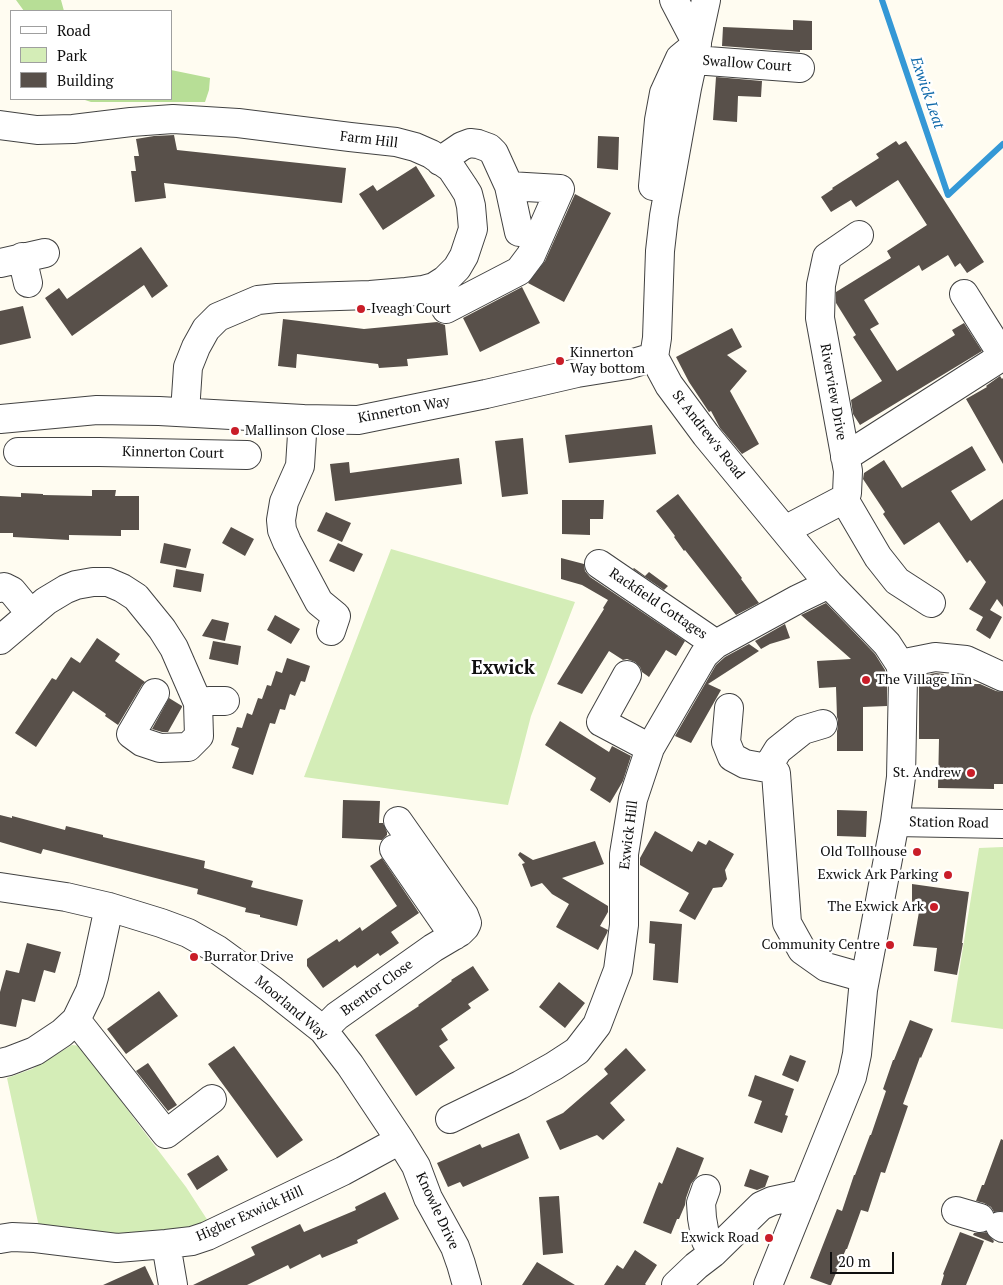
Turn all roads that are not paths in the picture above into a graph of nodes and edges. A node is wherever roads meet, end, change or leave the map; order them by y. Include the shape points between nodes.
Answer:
1 (674, 0) edge
2 (706, 0) edge
3 (695, 52) junction
4 (800, 68) dead end
5 (0, 125) edge
6 (440, 161) junction
7 (509, 186) junction
8 (519, 232) dead end
9 (860, 235) dead end
10 (434, 287) junction
11 (964, 294) dead end
12 (1003, 356) edge
13 (654, 357) junction
14 (96, 410) junction
15 (185, 412) junction
16 (0, 419) edge
17 (303, 419) junction
18 (18, 452) dead end
19 (99, 452) junction
20 (247, 455) dead end
21 (845, 457) junction
22 (844, 499) junction
23 (786, 530) junction
24 (599, 564) dead end
25 (829, 584) junction
26 (0, 588) edge
27 (931, 603) dead end
28 (31, 614) junction
29 (341, 619) dead end
30 (0, 640) edge
31 (716, 644) junction
32 (900, 664) junction
33 (626, 675) dead end
34 (1003, 677) edge
35 (155, 693) dead end
36 (225, 701) dead end
37 (198, 703) junction
38 (729, 708) dead end
39 (823, 724) dead end
40 (650, 748) junction
41 (767, 768) junction
42 (398, 822) dead end
43 (895, 822) junction
44 (1003, 824) edge
45 (394, 849) dead end
46 (0, 887) edge
47 (109, 907) junction
48 (442, 936) junction
49 (865, 978) junction
50 (76, 1020) junction
51 (323, 1030) junction
52 (0, 1063) edge
53 (212, 1099) dead end
54 (450, 1120) dead end
55 (400, 1140) junction
56 (706, 1189) dead end
57 (805, 1194) junction
58 (0, 1239) edge
59 (166, 1244) junction
60 (713, 1253) junction
61 (173, 1285) edge
62 (467, 1285) edge
63 (676, 1285) edge
64 (768, 1285) edge

1 - 3 street
2 - 3 street
3 - 4 street, Swallow Court
3 - 13 street via 664,216
5 - 6 street, Farm Hill via 38,130 154,120 238,123 396,142 415,147
6 - 7 street via 462,146 478,144 494,153
6 - 10 street, Farm Hill via 450,168 468,194 472,229 457,268
7 - 8 street
7 - 10 street via 560,189 531,255 519,271 446,309
9 - 21 street, Riverview Drive via 827,257 821,286 820,318
10 - 15 street, Farm Hill via 370,295 258,300 218,317 206,330 188,367
11 - 12 street
12 - 21 street
13 - 17 street, Kinnerton Way via 358,420
13 - 23 street, St Andrew's Road via 669,385 706,435
14 - 15 street, Kinnerton Way
14 - 16 street, Kinnerton Way
14 - 19 street
15 - 17 street, Kinnerton Way
17 - 29 street via 300,466 284,502 282,530 319,602
18 - 19 street, Kinnerton Court
19 - 20 street, Kinnerton Court
21 - 22 street, Riverview Drive via 848,471
22 - 23 street
22 - 27 street via 878,557 897,581
23 - 25 street, St Andrew's Road
24 - 31 street, Rackfield Cottages
25 - 31 street, Exwick Hill
25 - 32 street, St Andrew's Road via 887,644
26 - 28 street via 12,591
28 - 30 street
28 - 37 street via 46,601 76,585 108,582 122,588 136,598 162,629
31 - 40 street, Exwick Hill via 704,655
32 - 34 street via 935,657 966,660
32 - 43 street, St Andrew's Road via 903,678 902,777
33 - 40 street via 601,722
35 - 37 street via 131,734 160,748 188,747 199,736
36 - 37 street
38 - 41 street via 726,742 732,757 745,764
39 - 41 street via 803,730 778,750
40 - 54 street, Exwick Hill via 633,798 624,854 624,925 618,970 597,1025 577,1051 554,1066
41 - 49 street via 776,774 787,923 802,950 826,967
42 - 48 street via 464,915 467,923
43 - 44 street, Station Road
43 - 49 street
45 - 48 street
46 - 47 street, Moorland Way
47 - 50 street via 90,991
47 - 51 street, Moorland Way via 188,933 218,950
48 - 51 street, Brentor Close
49 - 57 street via 852,1076
50 - 52 street via 35,1052
50 - 53 street via 166,1134
51 - 55 street, Moorland Way
55 - 59 street, Higher Exwick Hill via 207,1236
55 - 62 street, Knowle Drive via 455,1247
56 - 60 street via 701,1203 702,1218 706,1241
57 - 60 street via 761,1206
57 - 64 street
58 - 59 street, Higher Exwick Hill via 35,1238 117,1248
59 - 61 street
60 - 63 street

